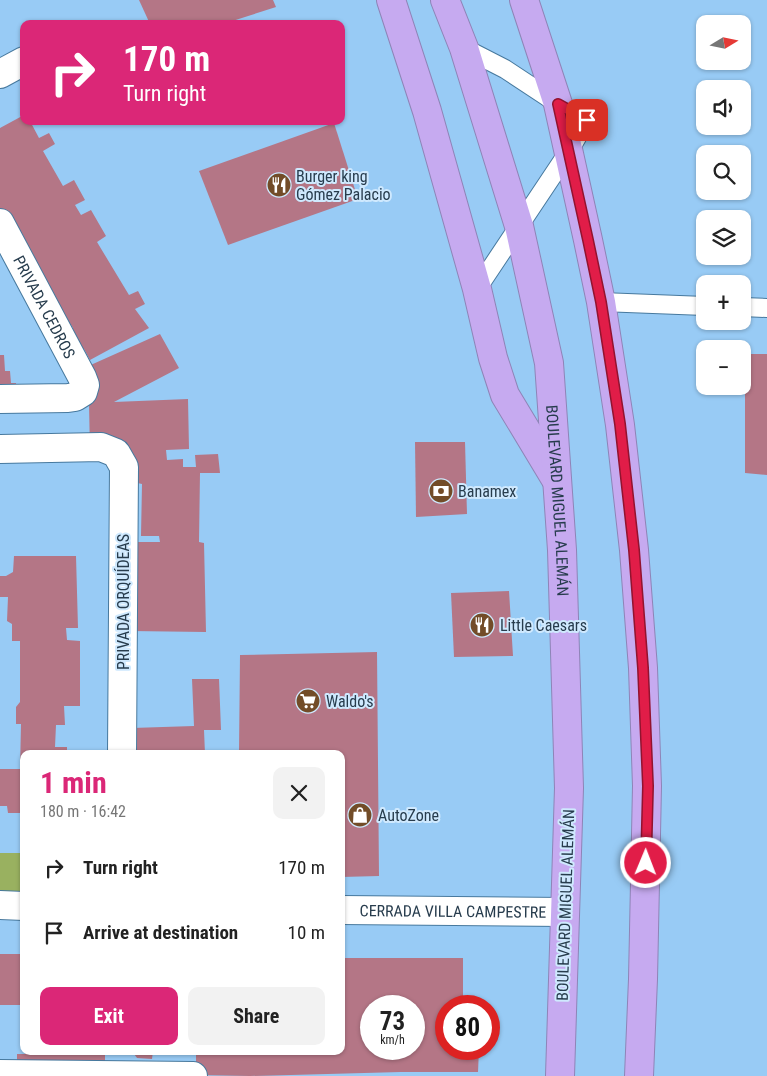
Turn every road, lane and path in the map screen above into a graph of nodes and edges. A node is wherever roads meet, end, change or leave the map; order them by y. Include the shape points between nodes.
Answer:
1 (391, 0) edge
2 (445, 0) edge
3 (524, 0) edge
4 (464, 48) junction
5 (20, 63) edge
6 (0, 74) edge
7 (558, 104) junction
8 (568, 151) junction
9 (0, 223) edge
10 (519, 226) junction
11 (477, 289) junction
12 (601, 302) junction
13 (696, 306) edge
14 (751, 307) edge
15 (767, 308) edge
16 (0, 399) edge
17 (0, 449) edge
18 (557, 481) junction
19 (122, 750) edge
20 (0, 905) edge
21 (20, 906) edge
22 (345, 910) edge
23 (565, 912) junction
24 (0, 1074) edge
25 (193, 1076) edge
26 (560, 1076) edge
27 (639, 1076) edge

1 - 11 highway via 428,111
2 - 4 highway, BOULEVARD MIGUEL ALEMÁN
3 - 7 highway
4 - 7 lane via 505,69
4 - 10 highway, BOULEVARD MIGUEL ALEMÁN
5 - 6 street
7 - 8 highway
8 - 10 lane
8 - 12 highway
9 - 16 street, PRIVADA CEDROS via 85,385 83,392 76,397
10 - 11 lane
10 - 18 highway, BOULEVARD MIGUEL ALEMÁN via 549,363
11 - 18 highway via 492,358 505,396
12 - 13 lane
12 - 27 highway via 620,424 643,668 648,786
14 - 15 lane
17 - 19 street, PRIVADA ORQUÍDEAS via 101,447 116,453 124,467
18 - 23 highway, BOULEVARD MIGUEL ALEMÁN via 569,788
20 - 21 street
22 - 23 street, CERRADA VILLA CAMPESTRE
23 - 26 highway, BOULEVARD MIGUEL ALEMÁN
24 - 25 street

